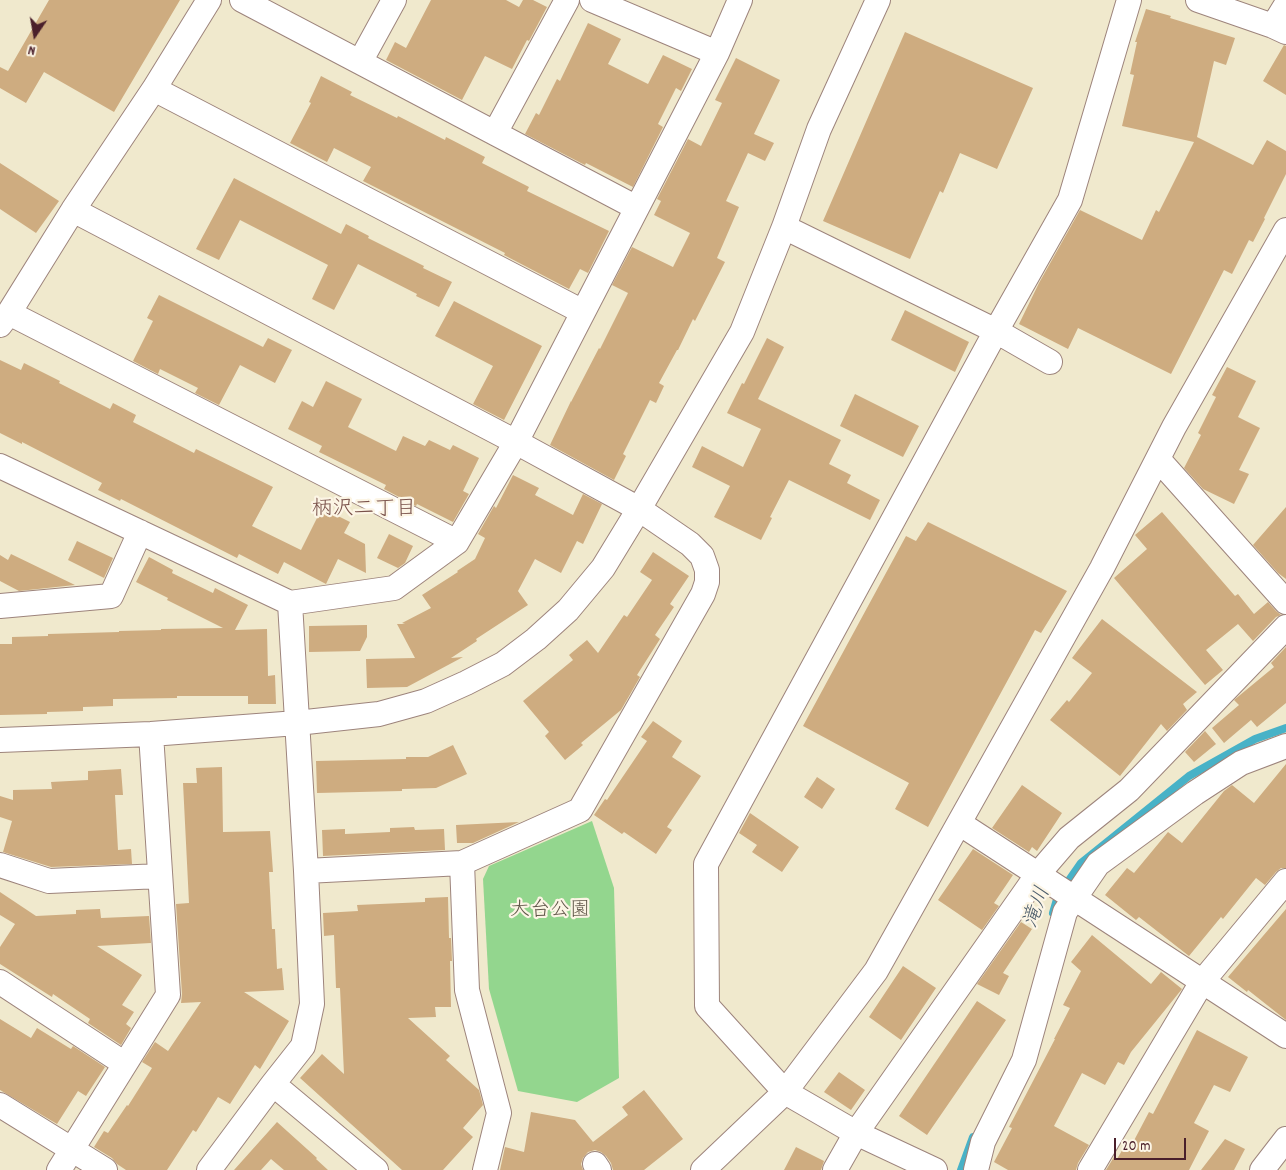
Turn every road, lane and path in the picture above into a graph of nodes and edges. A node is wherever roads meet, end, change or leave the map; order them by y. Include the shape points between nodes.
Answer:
1 (209, 0) edge
2 (242, 0) edge
3 (394, 0) edge
4 (567, 0) edge
5 (592, 0) edge
6 (740, 0) edge
7 (878, 0) edge
8 (1129, 0) edge
9 (1198, 0) edge
10 (1286, 5) edge
11 (1280, 29) edge
12 (717, 53) junction
13 (360, 62) junction
14 (154, 89) junction
15 (495, 133) junction
16 (637, 208) junction
17 (73, 210) junction
18 (784, 227) junction
19 (1286, 230) edge
20 (583, 312) junction
21 (4, 319) edge
22 (996, 331) junction
23 (1050, 362) dead end
24 (516, 442) junction
25 (1158, 459) junction
26 (0, 466) edge
27 (639, 509) junction
28 (140, 532) junction
29 (457, 542) junction
30 (1286, 602) edge
31 (290, 604) junction
32 (0, 606) edge
33 (1286, 627) edge
34 (297, 723) junction
35 (151, 734) junction
36 (0, 740) edge
37 (1286, 746) edge
38 (959, 823) junction
39 (462, 863) junction
40 (0, 865) edge
41 (306, 870) junction
42 (1038, 874) junction
43 (160, 876) junction
44 (1286, 880) edge
45 (1075, 898) junction
46 (0, 982) edge
47 (1202, 982) junction
48 (1286, 1036) edge
49 (125, 1064) junction
50 (273, 1084) junction
51 (785, 1092) junction
52 (0, 1105) edge
53 (856, 1133) junction
54 (1286, 1139) edge
55 (72, 1150) junction
56 (59, 1170) edge
57 (105, 1170) edge
58 (209, 1170) edge
59 (376, 1170) edge
60 (485, 1170) edge
61 (702, 1170) edge
62 (835, 1170) edge
63 (935, 1170) edge
64 (976, 1170) edge
65 (1090, 1170) edge
66 (1262, 1170) edge

1 - 14 street
2 - 13 street
3 - 13 street
4 - 15 street
5 - 12 street
6 - 12 street
7 - 18 street via 819,129
8 - 22 street via 1070,200
9 - 11 street
10 - 11 street
12 - 16 street
13 - 15 street
14 - 17 street
14 - 20 street
15 - 16 street
16 - 20 street
17 - 21 street
17 - 24 street
18 - 22 street
18 - 27 street via 742,332
19 - 25 street
20 - 24 street
21 - 29 street
22 - 23 street
22 - 51 street via 706,864 707,1006
24 - 27 street
24 - 29 street
25 - 30 street
25 - 38 street via 1102,568
26 - 28 street
27 - 34 street via 602,568 568,610 503,664 426,701 379,714
27 - 39 street via 702,556 707,570 703,594 580,810
28 - 31 street
28 - 32 street via 111,596
29 - 31 street via 394,588
31 - 34 street
33 - 42 street via 1129,790 1069,838
34 - 35 street
34 - 41 street
35 - 36 street
35 - 43 street
37 - 45 street via 1241,763 1195,793 1098,864
38 - 42 street
38 - 51 street via 876,971
39 - 41 street
39 - 60 street via 468,990 499,1114
40 - 43 street via 50,881
41 - 50 street via 312,1004 303,1046
42 - 45 street
42 - 53 street
43 - 49 street via 168,995
44 - 47 street
45 - 47 street
45 - 64 street via 1065,912 1024,1060 983,1142
46 - 49 street
47 - 48 street
47 - 65 street
49 - 55 street
50 - 58 street
50 - 59 street
51 - 53 street
51 - 61 street
52 - 55 street
53 - 62 street
53 - 63 street
54 - 66 street
55 - 56 street
55 - 57 street

